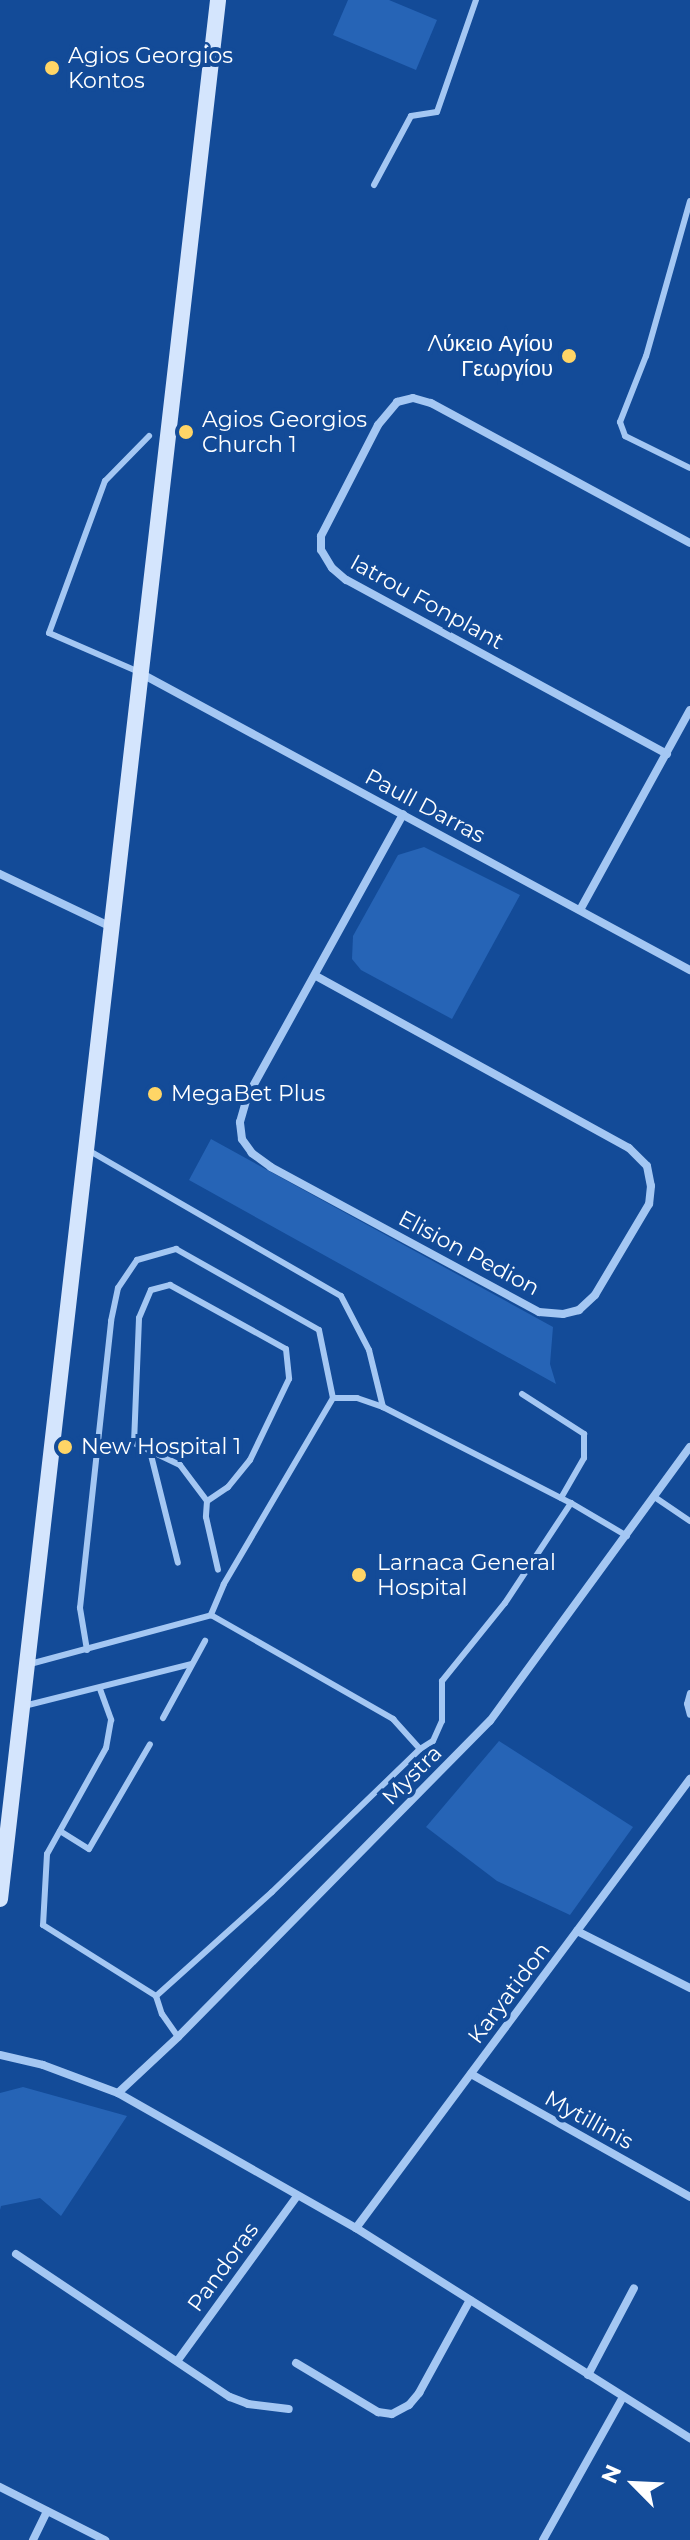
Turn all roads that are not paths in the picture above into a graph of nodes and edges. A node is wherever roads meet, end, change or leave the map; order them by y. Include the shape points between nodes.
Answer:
1 (218, 0) edge
2 (476, 0) edge
3 (374, 185) dead end
4 (690, 201) edge
5 (149, 436) dead end
6 (690, 468) edge
7 (690, 543) edge
8 (142, 674) junction
9 (690, 710) edge
10 (667, 754) junction
11 (403, 814) junction
12 (0, 874) edge
13 (580, 910) junction
14 (112, 928) junction
15 (690, 970) edge
16 (316, 976) junction
17 (88, 1150) junction
18 (522, 1394) dead end
19 (333, 1398) junction
20 (383, 1407) junction
21 (134, 1443) junction
22 (690, 1447) edge
23 (98, 1448) junction
24 (150, 1451) junction
25 (561, 1498) junction
26 (656, 1498) junction
27 (207, 1501) junction
28 (571, 1503) junction
29 (690, 1521) edge
30 (627, 1536) junction
31 (178, 1563) dead end
32 (218, 1570) dead end
33 (211, 1615) junction
34 (205, 1641) dead end
35 (87, 1650) junction
36 (191, 1664) junction
37 (27, 1665) junction
38 (100, 1689) junction
39 (690, 1693) edge
40 (22, 1707) junction
41 (690, 1715) edge
42 (163, 1718) dead end
43 (150, 1744) dead end
44 (420, 1749) junction
45 (690, 1779) edge
46 (60, 1831) junction
47 (0, 1899) edge
48 (577, 1931) junction
49 (690, 1988) edge
50 (156, 1996) junction
51 (178, 2037) junction
52 (0, 2055) edge
53 (471, 2074) junction
54 (118, 2093) junction
55 (297, 2196) junction
56 (690, 2197) edge
57 (356, 2228) junction
58 (16, 2254) dead end
59 (634, 2288) dead end
60 (470, 2300) junction
61 (178, 2360) junction
62 (296, 2363) dead end
63 (588, 2375) junction
64 (623, 2397) junction
65 (289, 2409) dead end
66 (690, 2438) edge
67 (0, 2487) edge
68 (47, 2511) junction
69 (33, 2540) edge
70 (105, 2540) edge
71 (543, 2540) edge

1 - 8 street
2 - 3 lane via 437,112 411,116
4 - 6 lane via 646,356 620,422 625,436
5 - 8 lane via 105,481 49,633
7 - 10 street, Iatrou Fonplant via 413,398 397,402 378,425 321,536 321,550 346,580
8 - 11 street, Paull Darras
8 - 14 street
9 - 10 street
10 - 13 street
11 - 13 street, Paull Darras
11 - 16 street, Elision Pedion
12 - 14 street
13 - 15 street, Paull Darras
14 - 17 street
16 - 16 street, Elision Pedion via 247,1097 240,1122 242,1139 252,1153 539,1312 579,1310 595,1295 649,1204 647,1166 629,1148
17 - 20 lane via 341,1296 369,1350
17 - 37 street
18 - 25 lane via 584,1434 584,1458
19 - 20 lane via 357,1398
19 - 23 lane via 319,1330 176,1249 137,1260 118,1288
19 - 33 lane
20 - 25 lane
21 - 23 lane
21 - 24 lane
21 - 27 lane via 139,1318 151,1290 170,1285 286,1349 289,1379 250,1460 228,1487
22 - 26 street, Mystra
23 - 35 lane via 80,1608
24 - 27 lane via 180,1465
24 - 31 lane
25 - 28 lane
26 - 29 lane
26 - 30 street, Mystra
27 - 32 lane
28 - 30 lane
28 - 44 lane via 505,1603 442,1681 442,1721 433,1741
30 - 51 street, Mystra via 490,1721
33 - 35 lane
33 - 44 lane via 393,1719
34 - 36 lane
35 - 37 lane
36 - 38 lane
36 - 42 lane
37 - 40 street
38 - 40 lane
38 - 46 lane via 111,1720 106,1748
39 - 41 lane
40 - 47 street
43 - 46 lane via 89,1849
44 - 50 lane
45 - 48 street, Karyatidon
46 - 50 lane via 47,1854 43,1925
48 - 49 street
48 - 53 street, Karyatidon
50 - 51 lane
51 - 54 street, Mystra
52 - 54 street
53 - 56 street, Mytillinis
53 - 57 street, Karyatidon
54 - 55 street
55 - 57 street
55 - 61 street, Pandoras
57 - 60 street
58 - 61 street
59 - 63 street
60 - 62 street via 419,2393 392,2414 378,2412
60 - 63 street
61 - 65 street via 230,2397
63 - 64 street
64 - 66 street
64 - 71 street
67 - 68 street
68 - 69 street
68 - 70 street

